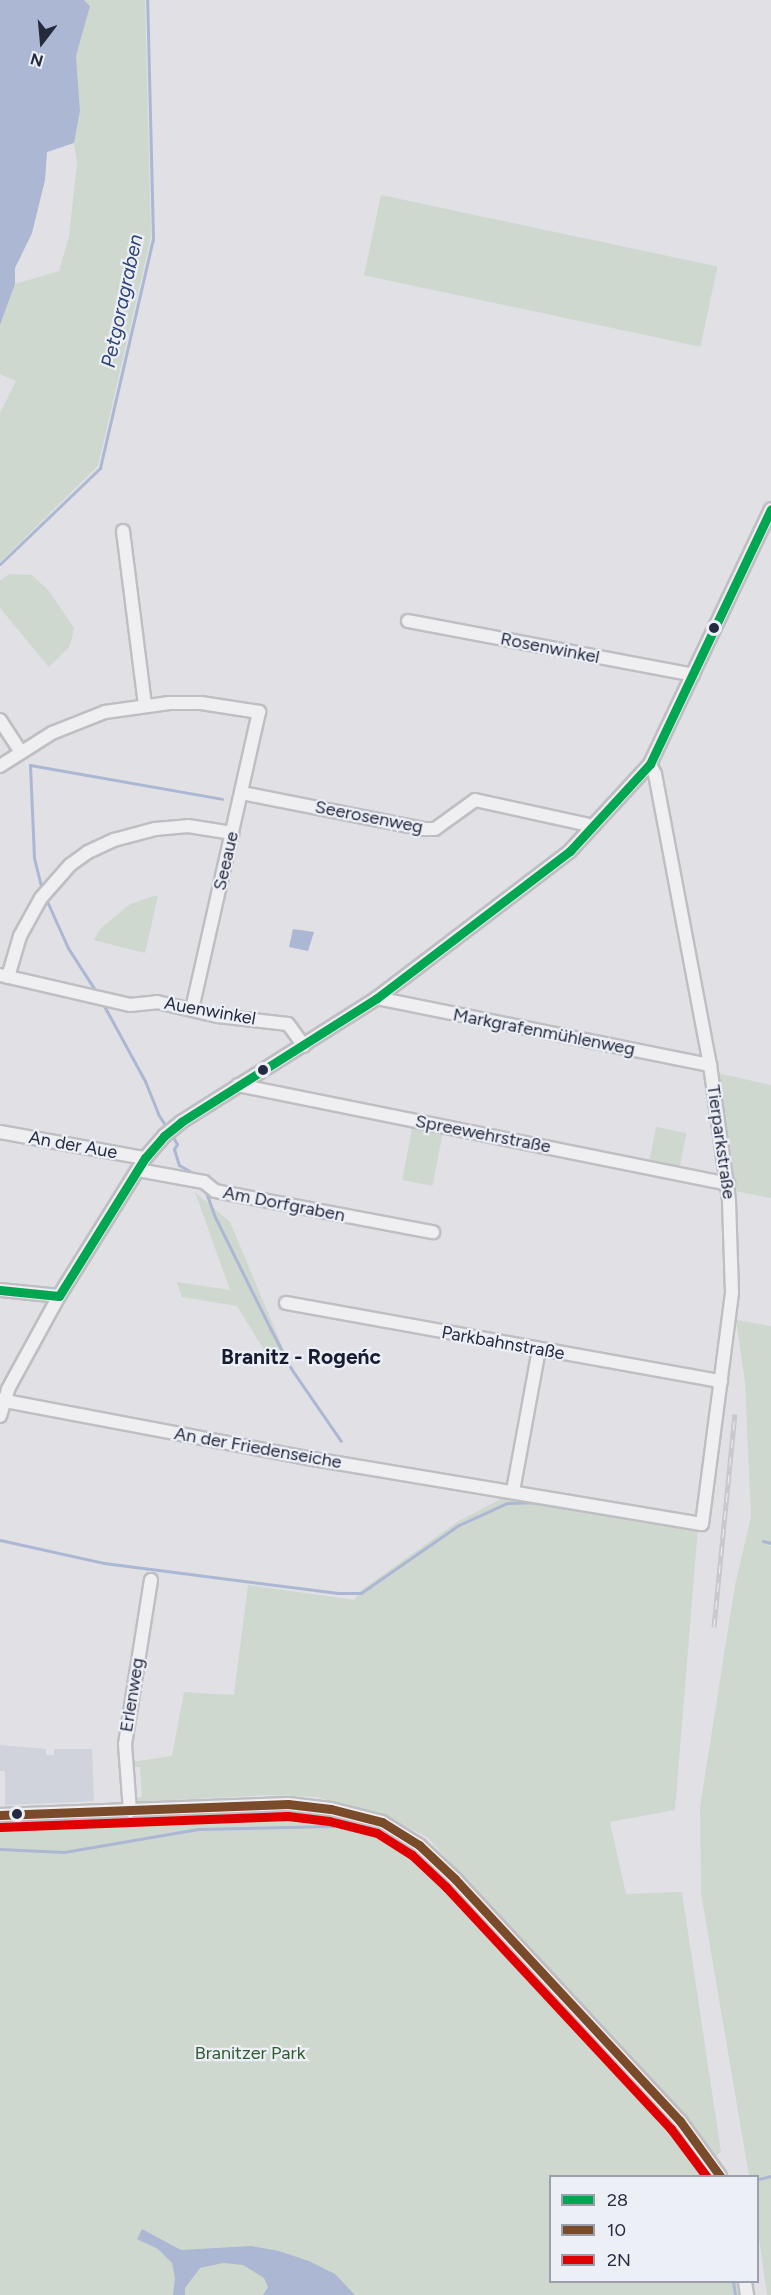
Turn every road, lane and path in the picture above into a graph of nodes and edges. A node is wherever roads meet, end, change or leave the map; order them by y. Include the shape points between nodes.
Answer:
1 (771, 509) edge
2 (123, 531) dead end
3 (408, 621) dead end
4 (693, 675) junction
5 (146, 705) junction
6 (0, 720) edge
7 (20, 751) junction
8 (650, 764) junction
9 (0, 765) edge
10 (242, 792) junction
11 (593, 826) junction
12 (232, 833) junction
13 (4, 976) edge
14 (377, 998) junction
15 (192, 1009) junction
16 (304, 1046) junction
17 (710, 1065) junction
18 (238, 1085) junction
19 (0, 1132) edge
20 (146, 1158) junction
21 (138, 1170) junction
22 (728, 1184) junction
23 (433, 1233) dead end
24 (0, 1290) edge
25 (60, 1296) junction
26 (286, 1303) dead end
27 (539, 1350) junction
28 (721, 1381) junction
29 (2, 1401) edge
30 (0, 1416) edge
31 (513, 1491) junction
32 (702, 1524) joint
33 (152, 1580) dead end
34 (130, 1811) junction
35 (0, 1815) edge
36 (719, 2175) edge

1 - 4 street
2 - 5 street
3 - 4 street, Rosenwinkel
4 - 8 street
5 - 7 street via 105,712 69,725
5 - 10 street, Seeaue via 201,703 259,712
6 - 7 street
7 - 9 street
8 - 11 street
8 - 17 street, Tierparkstraße via 656,774
10 - 11 street, Seerosenweg via 424,829 435,829 475,800
10 - 12 street, Seeaue
11 - 14 street via 570,850
12 - 13 street via 188,826 135,833 88,852 45,894 20,936
12 - 15 street, Seeaue
13 - 15 street, Auenwinkel via 130,1005 157,1002
14 - 16 street
14 - 17 street, Markgrafenmühlenweg
15 - 16 street, Auenwinkel via 288,1024
16 - 18 street
17 - 22 street, Tierparkstraße
18 - 20 street via 181,1122
18 - 22 street, Spreewehrstraße
19 - 20 street, An der Aue
20 - 21 street
21 - 23 street, Am Dorfgraben via 204,1182 215,1191
21 - 25 street
22 - 28 street, Tierparkstraße via 733,1273
24 - 25 street
25 - 29 street
26 - 27 street, Parkbahnstraße
27 - 28 street, Parkbahnstraße
27 - 31 street
28 - 32 street, Tierparkstraße
29 - 30 street
29 - 31 street, An der Friedenseiche via 307,1458
31 - 32 street, An der Friedenseiche
33 - 34 street, Erlenweg via 125,1744
34 - 35 street
34 - 36 street via 306,1805 361,1815 401,1833 455,1879 672,2112

